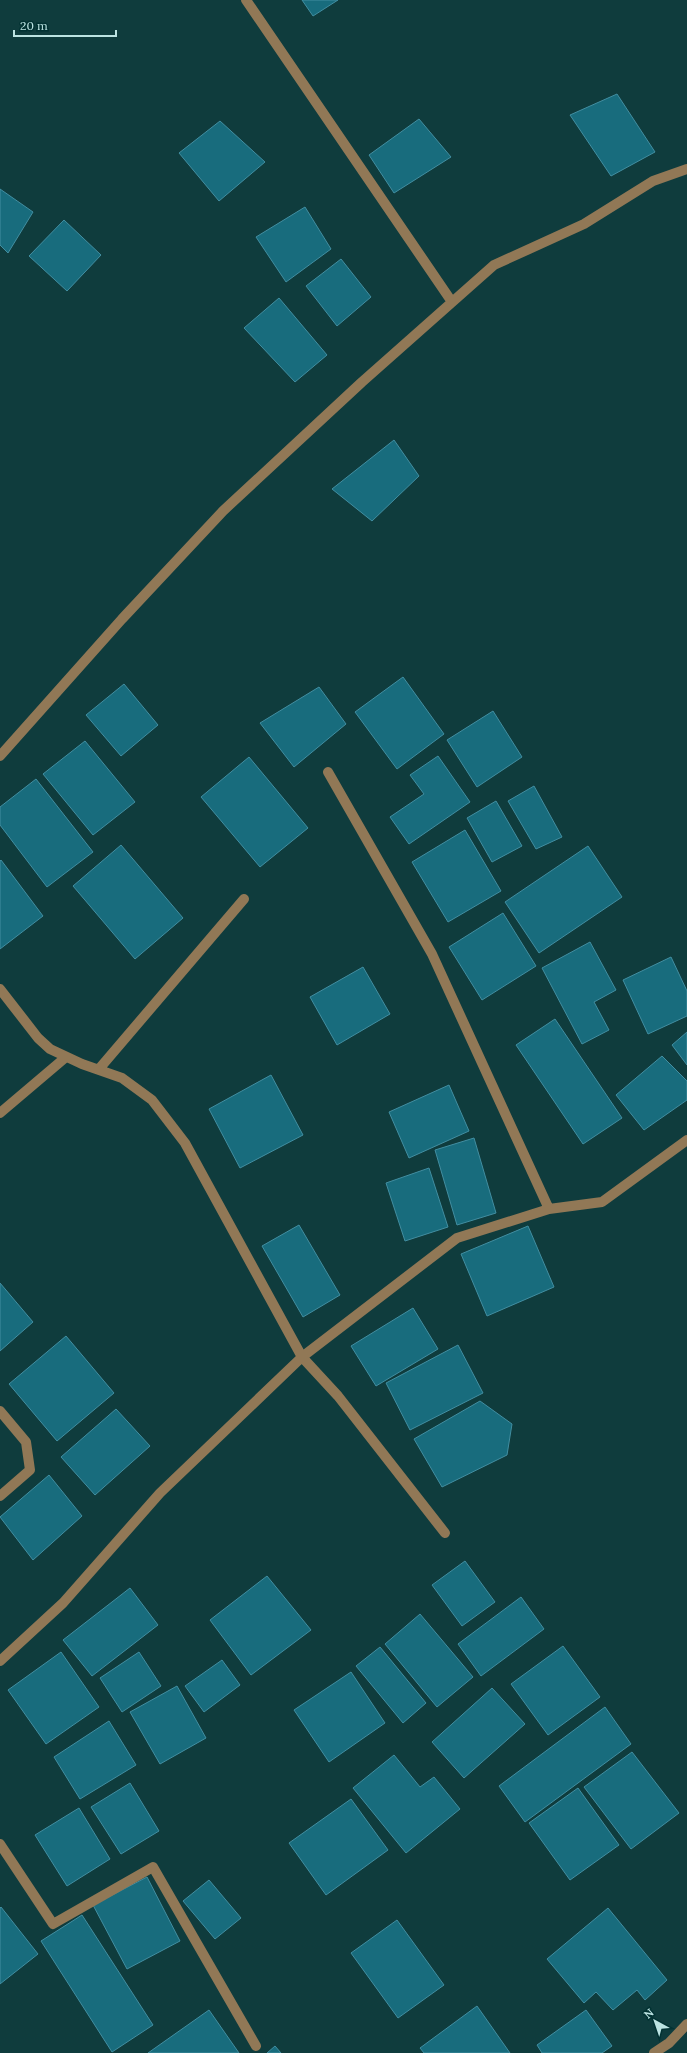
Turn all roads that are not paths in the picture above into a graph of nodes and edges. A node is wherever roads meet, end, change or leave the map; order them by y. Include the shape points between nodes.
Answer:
1 (246, 0) edge
2 (687, 169) edge
3 (452, 302) junction
4 (0, 756) edge
5 (328, 772) dead end
6 (244, 899) dead end
7 (0, 988) edge
8 (66, 1057) junction
9 (99, 1069) junction
10 (0, 1113) edge
11 (687, 1140) edge
12 (549, 1209) junction
13 (302, 1357) junction
14 (0, 1411) edge
15 (0, 1496) edge
16 (446, 1533) dead end
17 (0, 1661) edge
18 (0, 1844) edge
19 (687, 2024) edge
20 (256, 2046) dead end
21 (654, 2053) edge

1 - 3 street
2 - 3 street via 653,181 584,224 494,266
3 - 4 street via 223,511
5 - 12 street via 432,954
6 - 9 street
7 - 8 street via 38,1038 50,1049
8 - 9 street
8 - 10 street
9 - 13 street via 122,1078 152,1100 185,1143
11 - 12 street via 602,1202
12 - 13 street via 457,1238
13 - 16 street via 338,1396
13 - 17 street via 160,1493 63,1603
14 - 15 street via 26,1442 30,1470
18 - 20 street via 53,1924 153,1867
19 - 21 street via 669,2043

